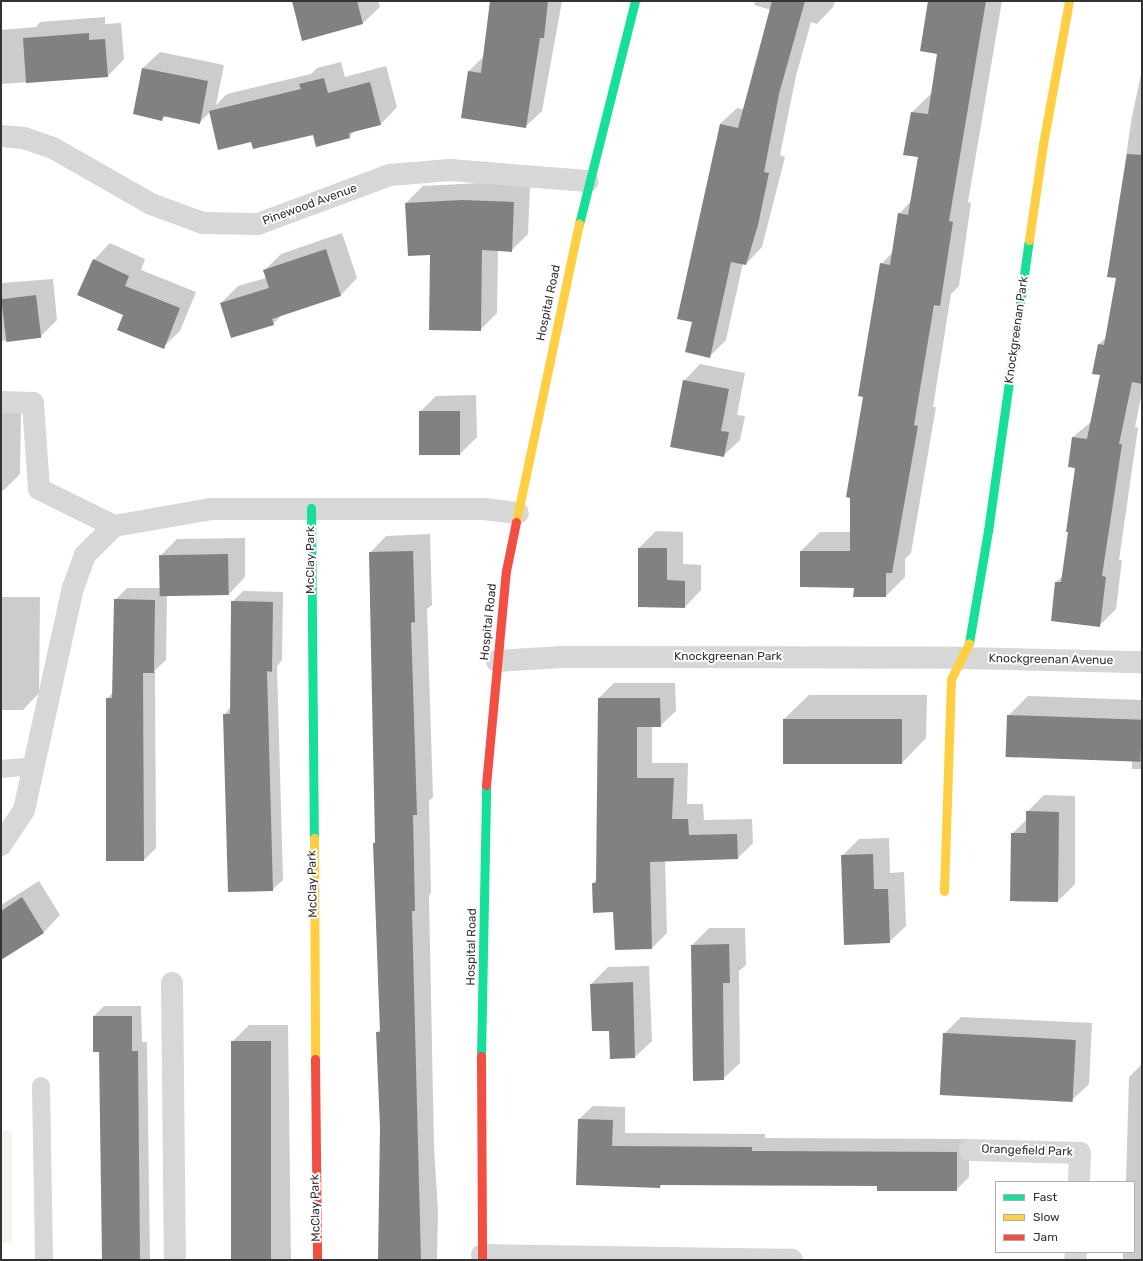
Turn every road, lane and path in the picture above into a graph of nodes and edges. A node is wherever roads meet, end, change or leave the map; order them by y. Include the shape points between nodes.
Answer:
1 (635, 1) edge
2 (1069, 1) edge
3 (1, 136) edge
4 (588, 181) junction
5 (1, 402) edge
6 (311, 508) junction
7 (518, 513) junction
8 (114, 526) junction
9 (960, 658) junction
10 (496, 661) junction
11 (1142, 662) edge
12 (34, 766) junction
13 (1, 769) edge
14 (1, 845) edge
15 (944, 891) dead end
16 (172, 983) dead end
17 (41, 1086) dead end
18 (970, 1150) dead end
19 (1079, 1181) edge
20 (482, 1258) edge
21 (691, 1258) edge
22 (44, 1260) edge
23 (175, 1260) edge
24 (317, 1260) edge
25 (792, 1260) edge

1 - 4 street, Hospital Road
2 - 9 street, Knockgreenan Park via 1043,144 970,640
3 - 4 street, Pinewood Avenue via 24,138 53,148 151,204 203,223 258,224 390,175 450,170
4 - 7 street, Hospital Road
5 - 8 street via 33,403 40,489
6 - 7 street via 484,509
6 - 8 street via 211,509
6 - 24 street, McClay Park
7 - 10 street, Hospital Road via 506,571
8 - 12 street via 85,555 73,588
9 - 10 street, Knockgreenan Park via 562,657
9 - 11 street, Knockgreenan Avenue
9 - 15 street, Knockgreenan Park via 951,680
10 - 20 street, Hospital Road via 486,786 481,1068
12 - 13 lane
12 - 14 street via 24,810
16 - 23 street
17 - 22 lane
18 - 19 street, Orangefield Park via 1080,1153
20 - 21 street
21 - 25 street

